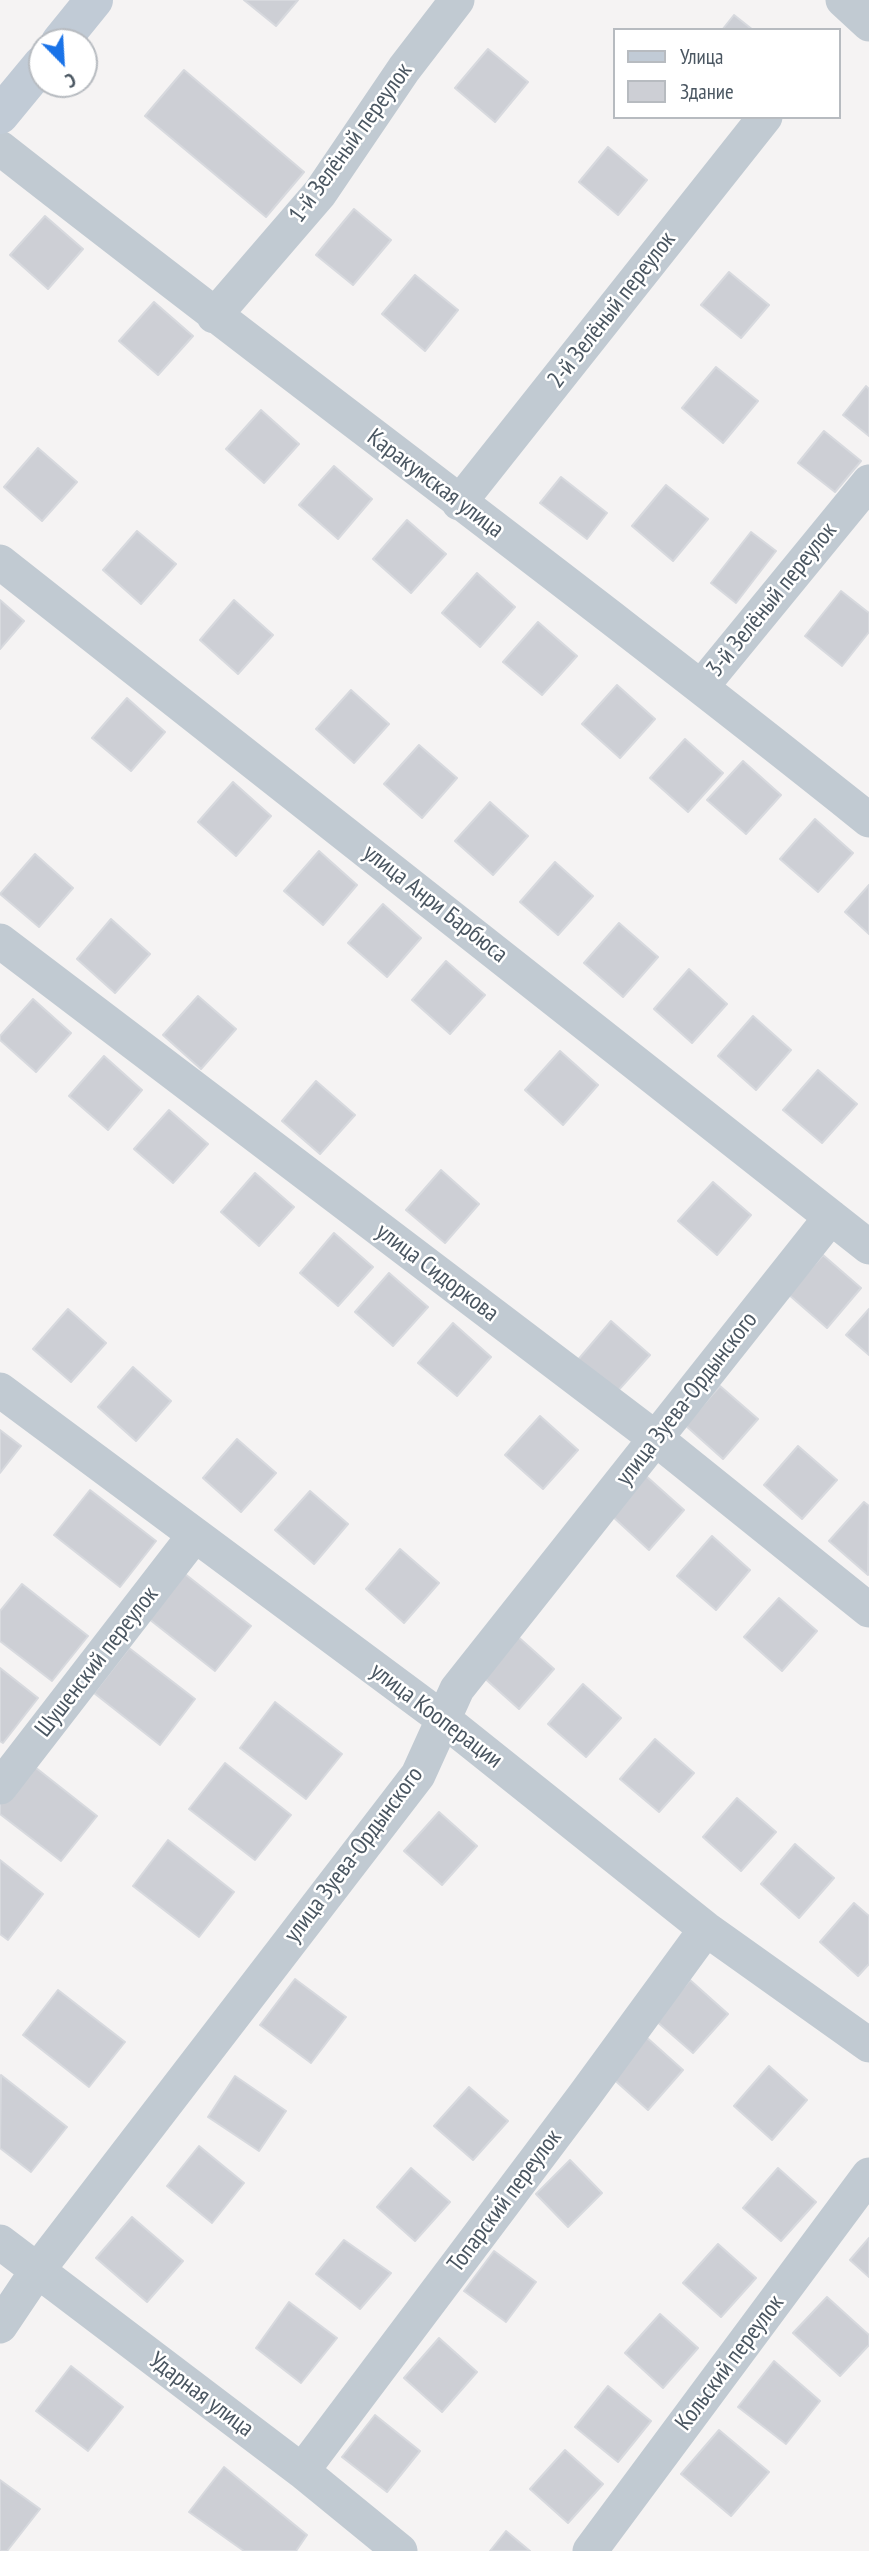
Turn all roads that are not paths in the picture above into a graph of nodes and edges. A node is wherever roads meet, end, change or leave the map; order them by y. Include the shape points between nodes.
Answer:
1 (94, 0) edge
2 (457, 0) edge
3 (71, 28) edge
4 (28, 81) edge
5 (0, 115) edge
6 (763, 119) edge
7 (0, 148) edge
8 (214, 316) junction
9 (869, 482) edge
10 (459, 503) junction
11 (0, 562) edge
12 (702, 686) junction
13 (869, 820) edge
14 (0, 941) edge
15 (831, 1217) junction
16 (869, 1247) edge
17 (0, 1390) edge
18 (655, 1438) junction
19 (194, 1536) junction
20 (869, 1610) edge
21 (443, 1719) junction
22 (0, 1787) edge
23 (706, 1929) junction
24 (869, 2045) edge
25 (869, 2175) edge
26 (0, 2242) edge
27 (37, 2271) junction
28 (0, 2326) edge
29 (302, 2471) junction
30 (400, 2551) edge
31 (590, 2551) edge

1 - 3 main road
2 - 8 street, 1-й Зелёный переулок via 320,192
4 - 5 main road
6 - 10 street, 2-й Зелёный переулок
7 - 8 street, Каракумская улица
8 - 10 street, Каракумская улица
9 - 12 street, 3-й Зелёный переулок
10 - 12 street, Каракумская улица
11 - 15 street, улица Анри Барбюса
12 - 13 street, Каракумская улица
14 - 18 street, улица Сидоркова
15 - 16 street, улица Анри Барбюса
15 - 18 street, улица Зуева-Ордынского
17 - 19 street, улица Кооперации
18 - 20 street, улица Сидоркова
18 - 21 street, улица Зуева-Ордынского via 457,1689
19 - 21 street, улица Кооперации
19 - 22 street, Шушенский переулок
21 - 23 street, улица Кооперации
21 - 27 street, улица Зуева-Ордынского via 418,1775
23 - 24 street, улица Кооперации
23 - 29 street, Топарский переулок
25 - 31 street, Кольский переулок
26 - 27 street, Ударная улица
27 - 28 street, улица Зуева-Ордынского
27 - 29 street, Ударная улица
29 - 30 street, Ударная улица

